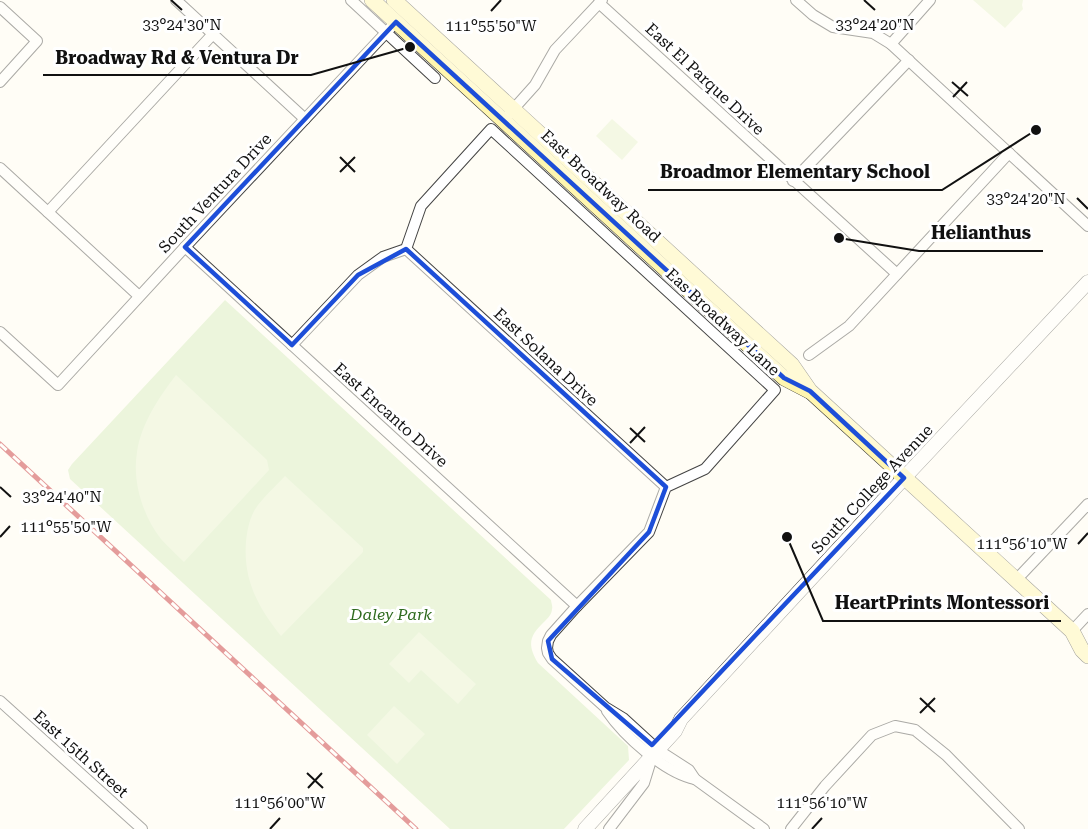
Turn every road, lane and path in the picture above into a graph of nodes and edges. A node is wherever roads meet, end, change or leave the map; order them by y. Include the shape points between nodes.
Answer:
1 (176, 0) edge
2 (351, 0) edge
3 (372, 0) edge
4 (394, 0) edge
5 (796, 0) edge
6 (930, 0) edge
7 (601, 2) edge
8 (0, 7) edge
9 (391, 27) junction
10 (213, 33) junction
11 (891, 44) junction
12 (909, 60) junction
13 (435, 78) dead end
14 (0, 82) edge
15 (305, 119) junction
16 (502, 120) junction
17 (1009, 153) junction
18 (0, 168) edge
19 (794, 181) junction
20 (48, 212) junction
21 (1088, 226) edge
22 (185, 247) junction
23 (406, 249) junction
24 (897, 274) junction
25 (1088, 282) edge
26 (139, 296) junction
27 (0, 332) edge
28 (292, 345) junction
29 (809, 356) dead end
30 (904, 478) junction
31 (666, 488) junction
32 (1088, 504) edge
33 (1016, 580) junction
34 (577, 606) junction
35 (1088, 614) edge
36 (1072, 631) junction
37 (1088, 637) edge
38 (1088, 656) edge
39 (0, 701) edge
40 (652, 751) junction
41 (142, 829) edge
42 (577, 829) edge
43 (585, 829) edge
44 (609, 829) edge
45 (764, 829) edge
46 (791, 829) edge
47 (1019, 829) edge

1 - 10 street
2 - 9 street
3 - 9 main road, East Broadway Road
4 - 16 main road, East Broadway Road
5 - 11 street via 833,27 873,33
6 - 11 street
7 - 16 street via 555,50 535,85
7 - 19 street, East El Parque Drive
8 - 14 street via 37,41
9 - 13 street
9 - 15 street, South Ventura Drive
9 - 16 main road, East Broadway Road
10 - 15 street
10 - 20 street
11 - 12 street
12 - 17 street
12 - 19 street
15 - 22 street, South Ventura Drive
16 - 23 street via 421,206
16 - 30 main road, East Broadway Road via 784,378 810,392
16 - 31 street, Eas Broadway Lane via 775,390 705,469
17 - 21 street
17 - 24 street
18 - 20 street
19 - 24 street, East El Parque Drive
20 - 26 street
22 - 26 street, South Ventura Drive
22 - 28 street, East Encanto Drive
23 - 28 street via 383,257 358,275
23 - 31 street, East Solana Drive
24 - 29 street via 849,326
25 - 30 street, South College Avenue
26 - 27 street, South Ventura Drive via 58,385
28 - 34 street, East Encanto Drive
30 - 33 main road, East Broadway Road
30 - 40 street, South College Avenue
31 - 34 street via 649,532
32 - 33 street
33 - 36 main road, East Broadway Road
34 - 40 street via 551,635 548,653 605,707 623,718
35 - 36 street
36 - 37 main road, East Broadway Road
36 - 38 main road, East Broadway Road
39 - 41 street, East 15th Street
40 - 42 street, South College Avenue
40 - 43 street, South College Avenue
40 - 44 street via 644,783
40 - 45 street
46 - 47 street via 872,735 895,726 915,730 946,755

